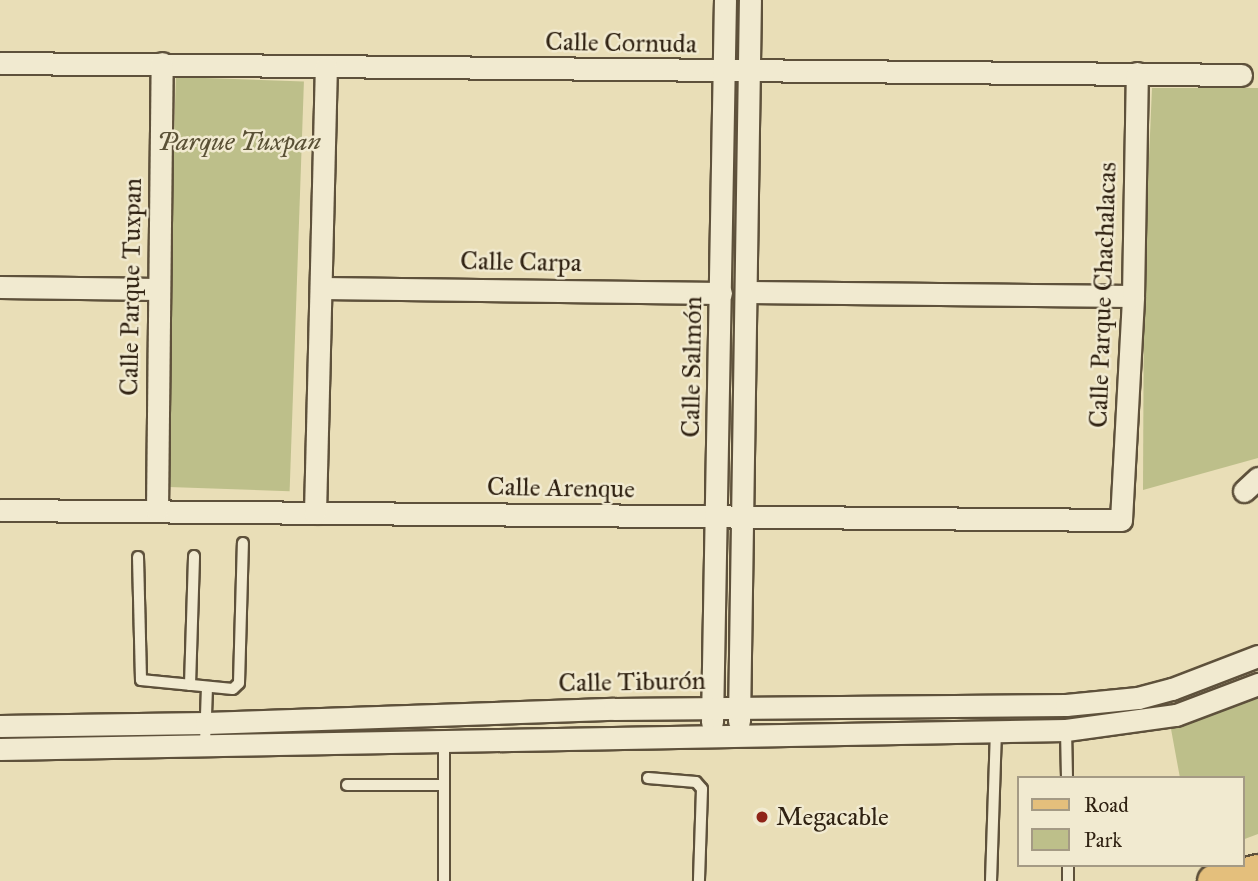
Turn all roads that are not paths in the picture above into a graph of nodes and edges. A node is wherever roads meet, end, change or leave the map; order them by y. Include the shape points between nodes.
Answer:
1 (725, 0) edge
2 (750, 0) edge
3 (0, 62) edge
4 (162, 63) junction
5 (326, 67) junction
6 (724, 72) junction
7 (749, 72) junction
8 (1137, 73) junction
9 (1241, 75) dead end
10 (0, 287) edge
11 (321, 288) junction
12 (159, 289) junction
13 (748, 292) junction
14 (721, 293) junction
15 (1133, 296) junction
16 (0, 510) edge
17 (157, 511) junction
18 (315, 513) junction
19 (743, 517) junction
20 (718, 518) junction
21 (1121, 520) joint
22 (243, 543) dead end
23 (194, 556) dead end
24 (138, 557) dead end
25 (1258, 656) edge
26 (1258, 684) edge
27 (190, 685) junction
28 (207, 687) junction
29 (738, 708) junction
30 (712, 709) junction
31 (206, 723) junction
32 (0, 726) edge
33 (1066, 730) junction
34 (996, 732) junction
35 (739, 734) junction
36 (712, 735) junction
37 (444, 742) junction
38 (205, 744) junction
39 (0, 749) edge
40 (1067, 776) edge
41 (648, 778) dead end
42 (347, 785) dead end
43 (444, 785) junction
44 (1258, 871) edge
45 (444, 881) edge
46 (699, 881) edge
47 (991, 881) edge
48 (1214, 881) edge

1 - 6 street, Calle Salmón
2 - 7 street, Calle Salmón
3 - 4 street, Calle Cornuda
4 - 5 street, Calle Cornuda
4 - 12 street, Calle Parque Tuxpan
5 - 6 street, Calle Cornuda
5 - 11 street
6 - 7 street, Calle Cornuda
6 - 14 street, Calle Salmón
7 - 8 street, Calle Cornuda
7 - 13 street, Calle Salmón
8 - 9 street, Calle Cornuda
8 - 15 street, Calle Parque Chachalacas
10 - 12 street
11 - 14 street, Calle Carpa
11 - 18 street
12 - 17 street, Calle Parque Tuxpan
13 - 15 street
13 - 19 street, Calle Salmón
14 - 20 street, Calle Salmón
15 - 21 street, Calle Parque Chachalacas
16 - 17 street, Calle Arenque
17 - 18 street, Calle Arenque
18 - 20 street, Calle Arenque
19 - 20 street, Calle Arenque
19 - 21 street, Calle Arenque
19 - 29 street, Calle Salmón
20 - 30 street, Calle Salmón
22 - 28 lane via 239,683 233,689
23 - 27 lane
24 - 27 lane via 139,676 146,682
25 - 29 street, Calle Tiburón via 1171,689 1118,701 996,708
26 - 33 street, Calle Tiburón via 1176,715
27 - 28 lane
28 - 31 lane
29 - 30 street, Calle Tiburón
29 - 35 street, Calle Salmón
30 - 31 street, Calle Tiburón
30 - 36 street, Calle Salmón
31 - 32 street, Calle Tiburón
31 - 38 lane
33 - 34 street, Calle Tiburón
33 - 40 lane
34 - 35 street, Calle Tiburón
34 - 47 lane
35 - 36 street, Calle Tiburón
36 - 37 street, Calle Tiburón
37 - 38 street, Calle Tiburón
37 - 43 lane
38 - 39 street, Calle Tiburón
41 - 46 lane via 696,782 702,789
42 - 43 lane
43 - 45 lane
44 - 48 main road

